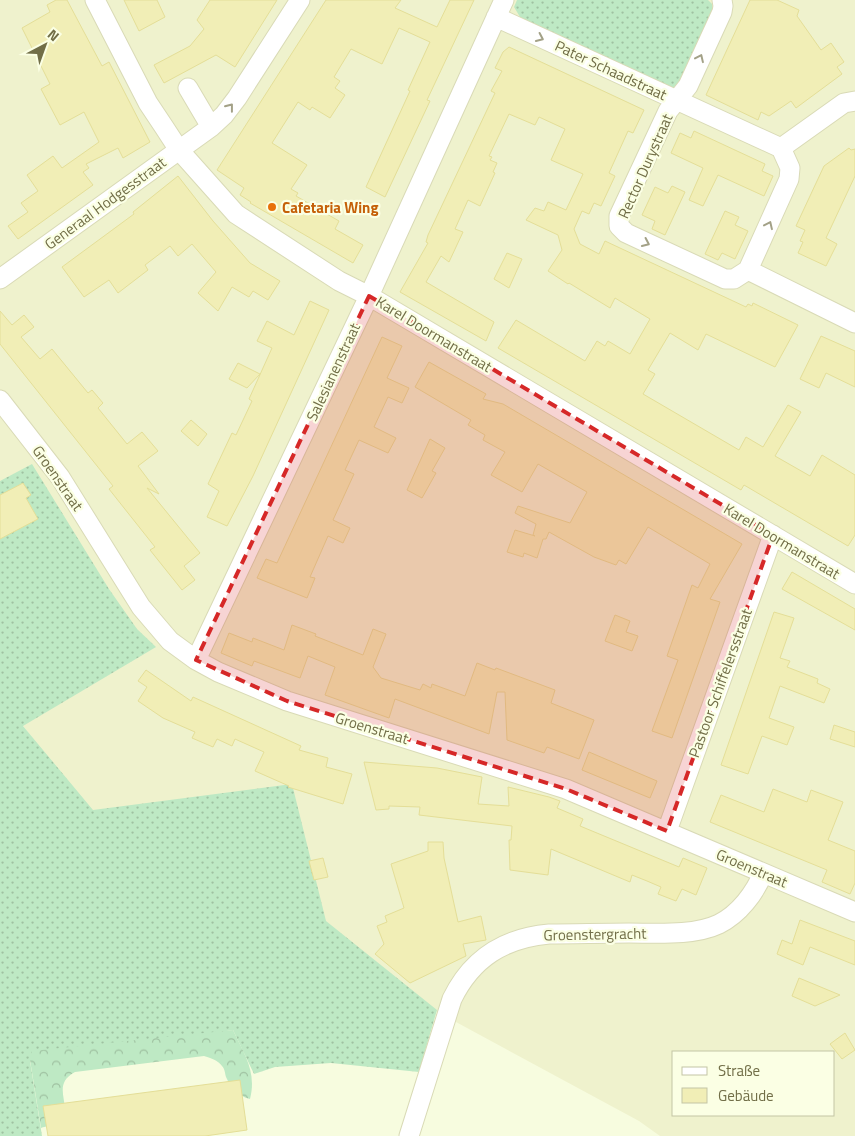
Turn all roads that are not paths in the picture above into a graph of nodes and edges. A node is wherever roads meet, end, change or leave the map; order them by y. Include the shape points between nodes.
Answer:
1 (95, 0) edge
2 (300, 0) edge
3 (504, 0) edge
4 (722, 0) edge
5 (496, 17) junction
6 (188, 88) dead end
7 (676, 100) junction
8 (855, 101) edge
9 (211, 127) junction
10 (781, 148) junction
11 (179, 150) junction
12 (748, 270) junction
13 (0, 279) edge
14 (369, 296) junction
15 (855, 323) edge
16 (0, 400) edge
17 (773, 535) junction
18 (855, 584) edge
19 (196, 660) junction
20 (667, 831) junction
21 (763, 873) junction
22 (855, 912) edge
23 (409, 1136) edge

1 - 11 street, Karel Doormanstraat via 148,103
9 -> 2 street, Generaal Hodgesstraat via 237,98
3 - 5 street, Salesianenstraat
7 -> 4 street via 688,86 722,12
5 -> 7 street, Pater Schaadstraat
5 - 14 street, Salesianenstraat
6 - 9 street
7 - 10 street, Pater Schaadstraat
7 -> 12 street, Rector Durystraat via 634,183 619,226 626,233 725,279
8 - 10 street via 844,103
9 - 11 street, Generaal Hodgesstraat
12 -> 10 street via 790,180 790,168
11 - 13 street, Generaal Hodgesstraat
11 - 14 street, Karel Doormanstraat via 236,214 339,281
12 - 15 street
14 - 17 street, Karel Doormanstraat
14 - 19 street, Salesianenstraat
16 - 19 street, Groenstraat via 60,476 141,607 170,641
17 - 18 street, Karel Doormanstraat
17 - 20 street, Pastoor Schiffelersstraat
19 - 20 street, Groenstraat via 287,701 540,780
20 - 21 street, Groenstraat
21 - 22 street, Groenstraat
21 - 23 street, Groenstergracht via 744,904 710,928 671,933 533,935 488,954 459,984 452,1000

